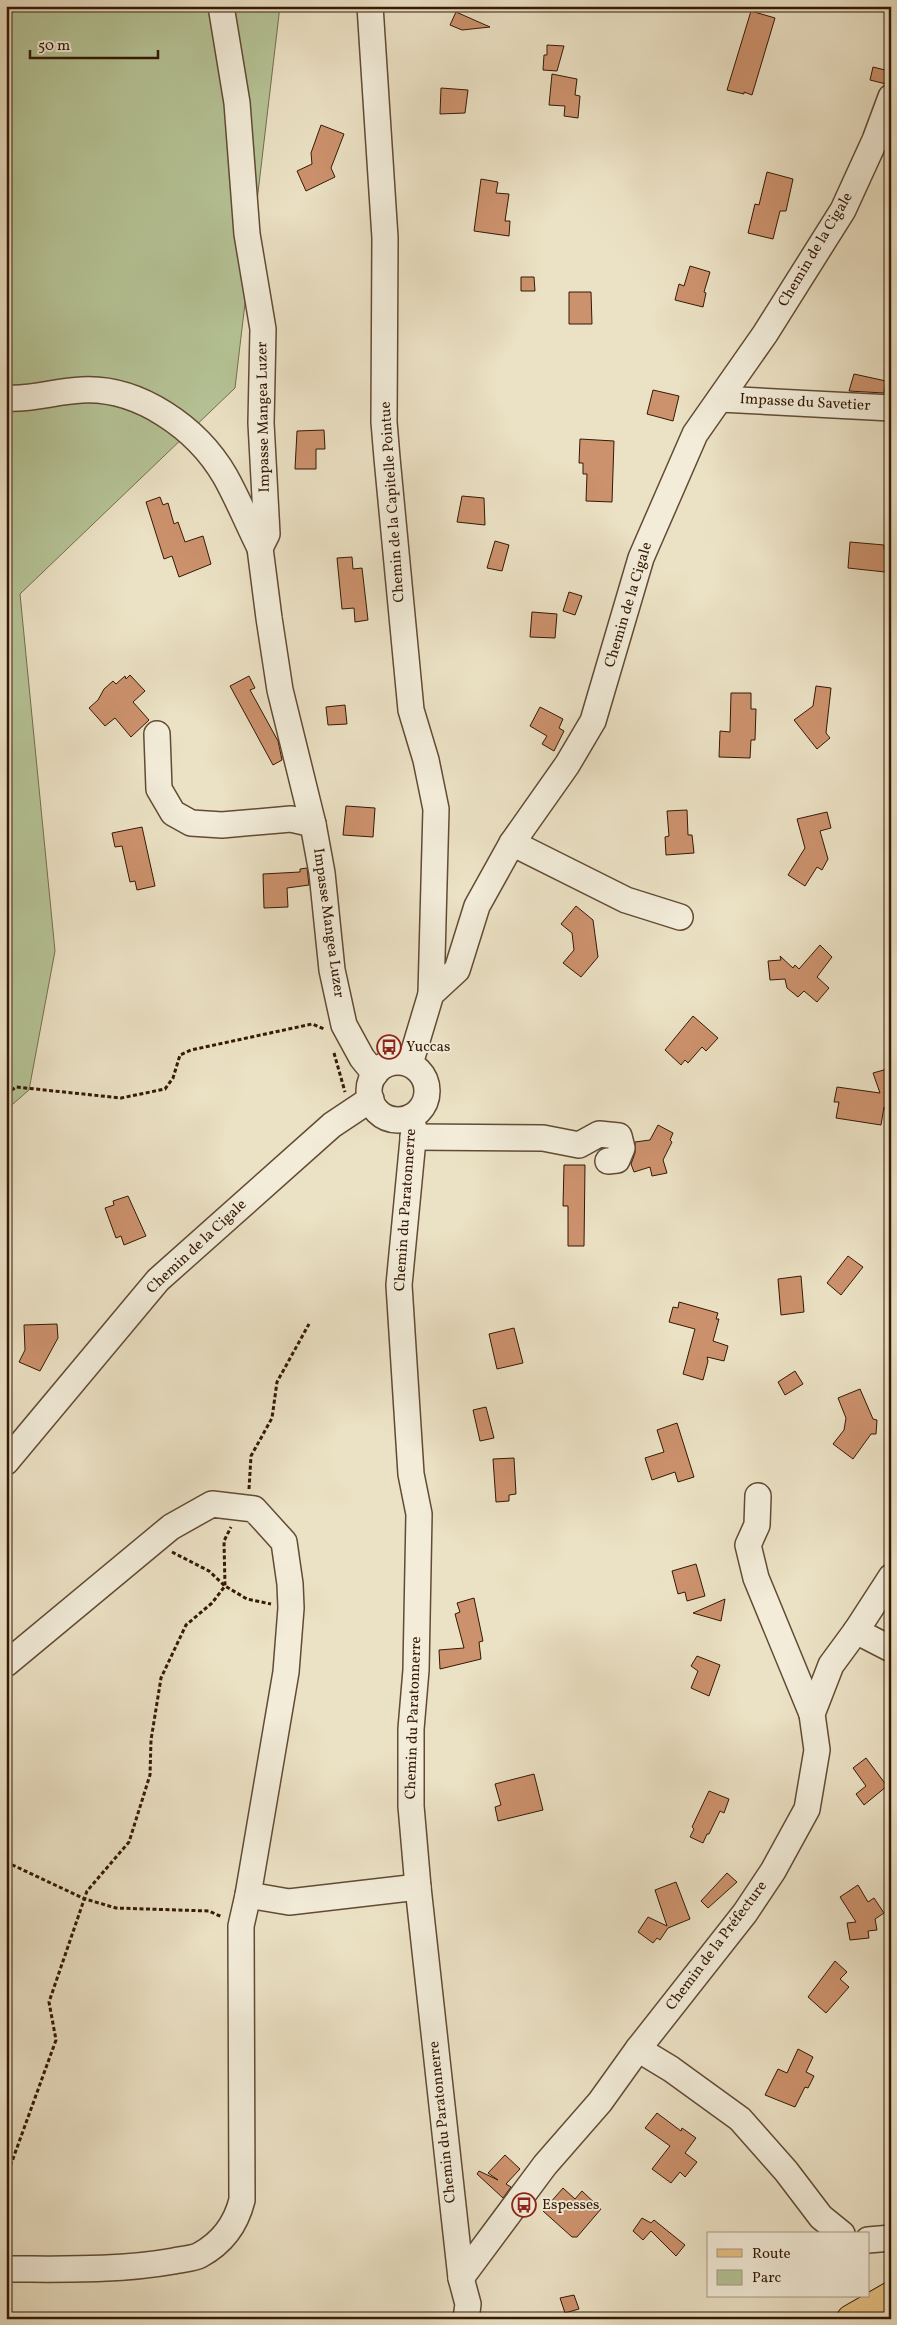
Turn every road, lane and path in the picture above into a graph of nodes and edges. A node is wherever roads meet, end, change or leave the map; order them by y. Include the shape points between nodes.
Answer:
1 (221, 6) edge
2 (370, 6) edge
3 (891, 97) edge
4 (6, 398) edge
5 (720, 399) junction
6 (891, 408) edge
7 (260, 548) junction
8 (157, 734) dead end
9 (313, 824) junction
10 (512, 843) junction
11 (680, 917) dead end
12 (431, 994) junction
13 (328, 1031) dead end
14 (333, 1049) dead end
15 (410, 1064) junction
16 (375, 1074) junction
17 (6, 1094) edge
18 (361, 1106) junction
19 (412, 1127) junction
20 (608, 1161) dead end
21 (309, 1324) dead end
22 (6, 1462) edge
23 (247, 1494) dead end
24 (758, 1496) dead end
25 (232, 1524) dead end
26 (165, 1549) dead end
27 (891, 1577) edge
28 (225, 1586) junction
29 (291, 1608) junction
30 (856, 1632) junction
31 (891, 1649) edge
32 (6, 1664) edge
33 (812, 1714) junction
34 (6, 1862) edge
35 (418, 1887) junction
36 (248, 1895) junction
37 (84, 1899) junction
38 (225, 1918) dead end
39 (638, 2049) junction
40 (6, 2178) edge
41 (840, 2232) edge
42 (891, 2238) edge
43 (870, 2240) edge
44 (6, 2269) edge
45 (461, 2278) junction
46 (891, 2296) edge
47 (466, 2319) edge
48 (851, 2319) edge

1 - 7 street, Impasse Mangea Luzer via 237,103 247,234 263,329 261,423 267,534
2 - 12 street, Chemin de la Capitelle Pointue via 385,238 384,422 411,710 436,809
3 - 5 street, Chemin de la Cigale via 843,210
4 - 7 street via 25,399 82,390 120,393 172,418 207,452 225,476
5 - 6 street, Impasse du Savetier
5 - 10 street, Chemin de la Cigale via 695,434 641,558 593,721
7 - 9 street, Impasse Mangea Luzer via 280,690
8 - 9 street via 159,789 174,813 191,823 222,825 291,820
9 - 16 street, Impasse Mangea Luzer via 322,873 332,970 344,1025
10 - 11 street via 626,900
10 - 12 street, Chemin de la Cigale via 477,906 458,970
12 - 15 street
13 - 17 path via 312,1024 191,1050 180,1055 173,1078 165,1090 121,1098 16,1088
14 - 18 path
15 - 16 street via 385,1065
15 - 19 street via 421,1072 427,1084 427,1097
16 - 18 street
18 - 19 street via 375,1108
18 - 22 street, Chemin de la Cigale via 332,1125 158,1280
19 - 20 street via 543,1138 579,1145 599,1134 619,1136 622,1148 617,1160
19 - 35 street, Chemin du Paratonnerre via 399,1285 411,1474 419,1514 416,1670 411,1729
21 - 23 path via 277,1382 272,1418 251,1456
24 - 33 street via 757,1524 748,1545 756,1578
25 - 28 path via 224,1541
26 - 28 path via 209,1571
27 - 30 street, Chemin de la Préfecture
28 - 29 path via 247,1599
28 - 37 path via 212,1603 186,1625 161,1678 151,1740 150,1776 129,1842 87,1891
29 - 32 street via 284,1542 254,1509 212,1504 171,1527
29 - 36 street via 286,1672
30 - 31 street
30 - 33 street, Chemin de la Préfecture via 831,1664
33 - 39 street, Chemin de la Préfecture via 817,1750 807,1809 773,1871 745,1913
34 - 37 path
35 - 36 street via 289,1902
35 - 45 street, Chemin du Paratonnerre
36 - 44 street via 241,1926 242,2200 237,2218 225,2236 199,2256 110,2269
37 - 38 path via 116,1908 209,1911
37 - 40 path via 49,2002 56,2040
39 - 41 street via 740,2119 821,2217
39 - 45 street, Chemin de la Préfecture via 600,2102 545,2165
42 - 43 street
45 - 47 street, Chemin du Paratonnerre via 468,2304
46 - 48 main road

